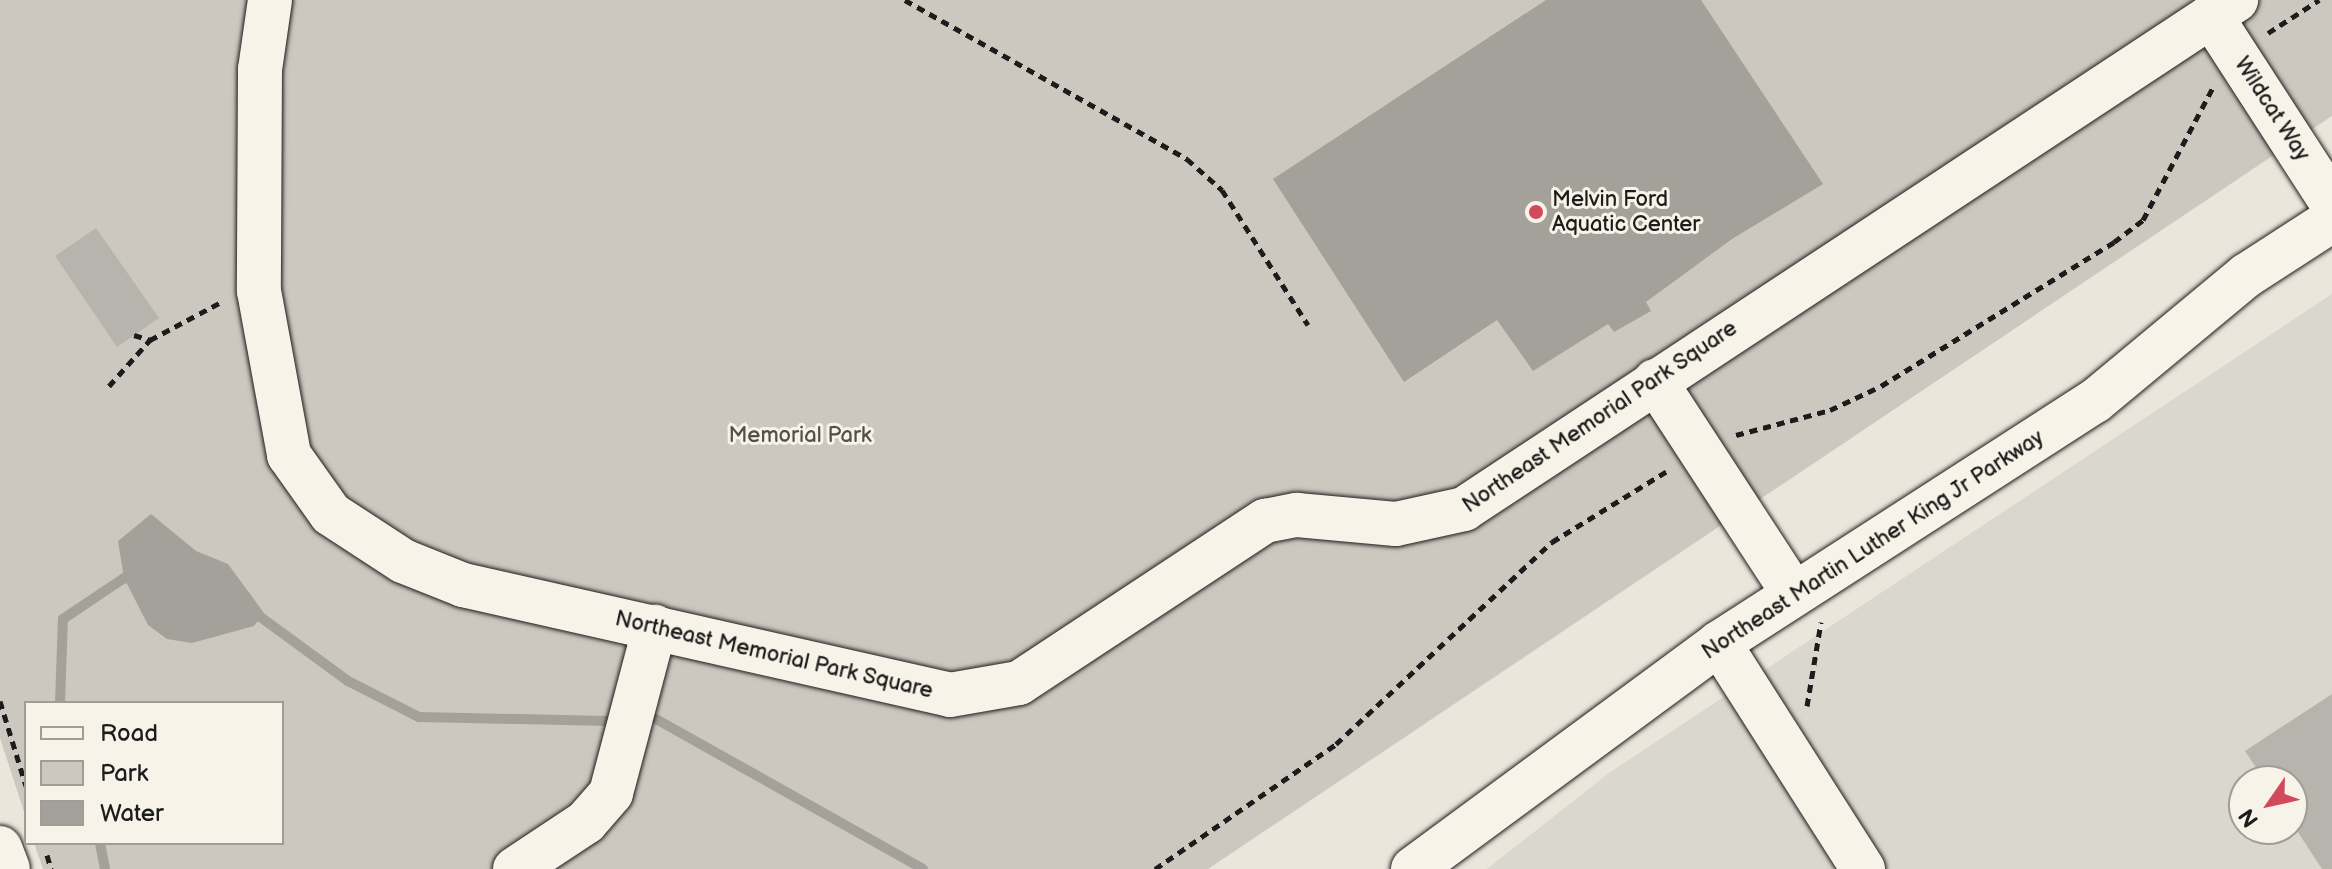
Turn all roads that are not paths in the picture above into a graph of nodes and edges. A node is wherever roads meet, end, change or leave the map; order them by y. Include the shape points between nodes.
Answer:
1 (270, 0) edge
2 (2224, 8) edge
3 (2332, 203) edge
4 (2332, 220) edge
5 (1655, 381) junction
6 (1808, 604) junction
7 (655, 627) junction
8 (1719, 643) junction
9 (0, 848) edge
10 (8, 869) edge
11 (515, 869) edge
12 (1413, 869) edge
13 (1863, 869) edge

1 - 7 street, Northeast Memorial Park Square via 260,69 259,291 289,455 331,514 403,561 463,585
2 - 3 street, Wildcat Way
2 - 5 street, Northeast Memorial Park Square
4 - 6 street, Northeast Martin Luther King Jr Parkway via 2247,275 2095,401
5 - 6 street
5 - 7 street, Northeast Memorial Park Square via 1464,509 1436,520 1265,521 1019,683 950,695
6 - 8 street, Northeast Martin Luther King Jr Parkway
7 - 11 street via 611,793 586,822
8 - 12 street, Northeast Martin Luther King Jr Parkway
8 - 13 street
9 - 10 street

